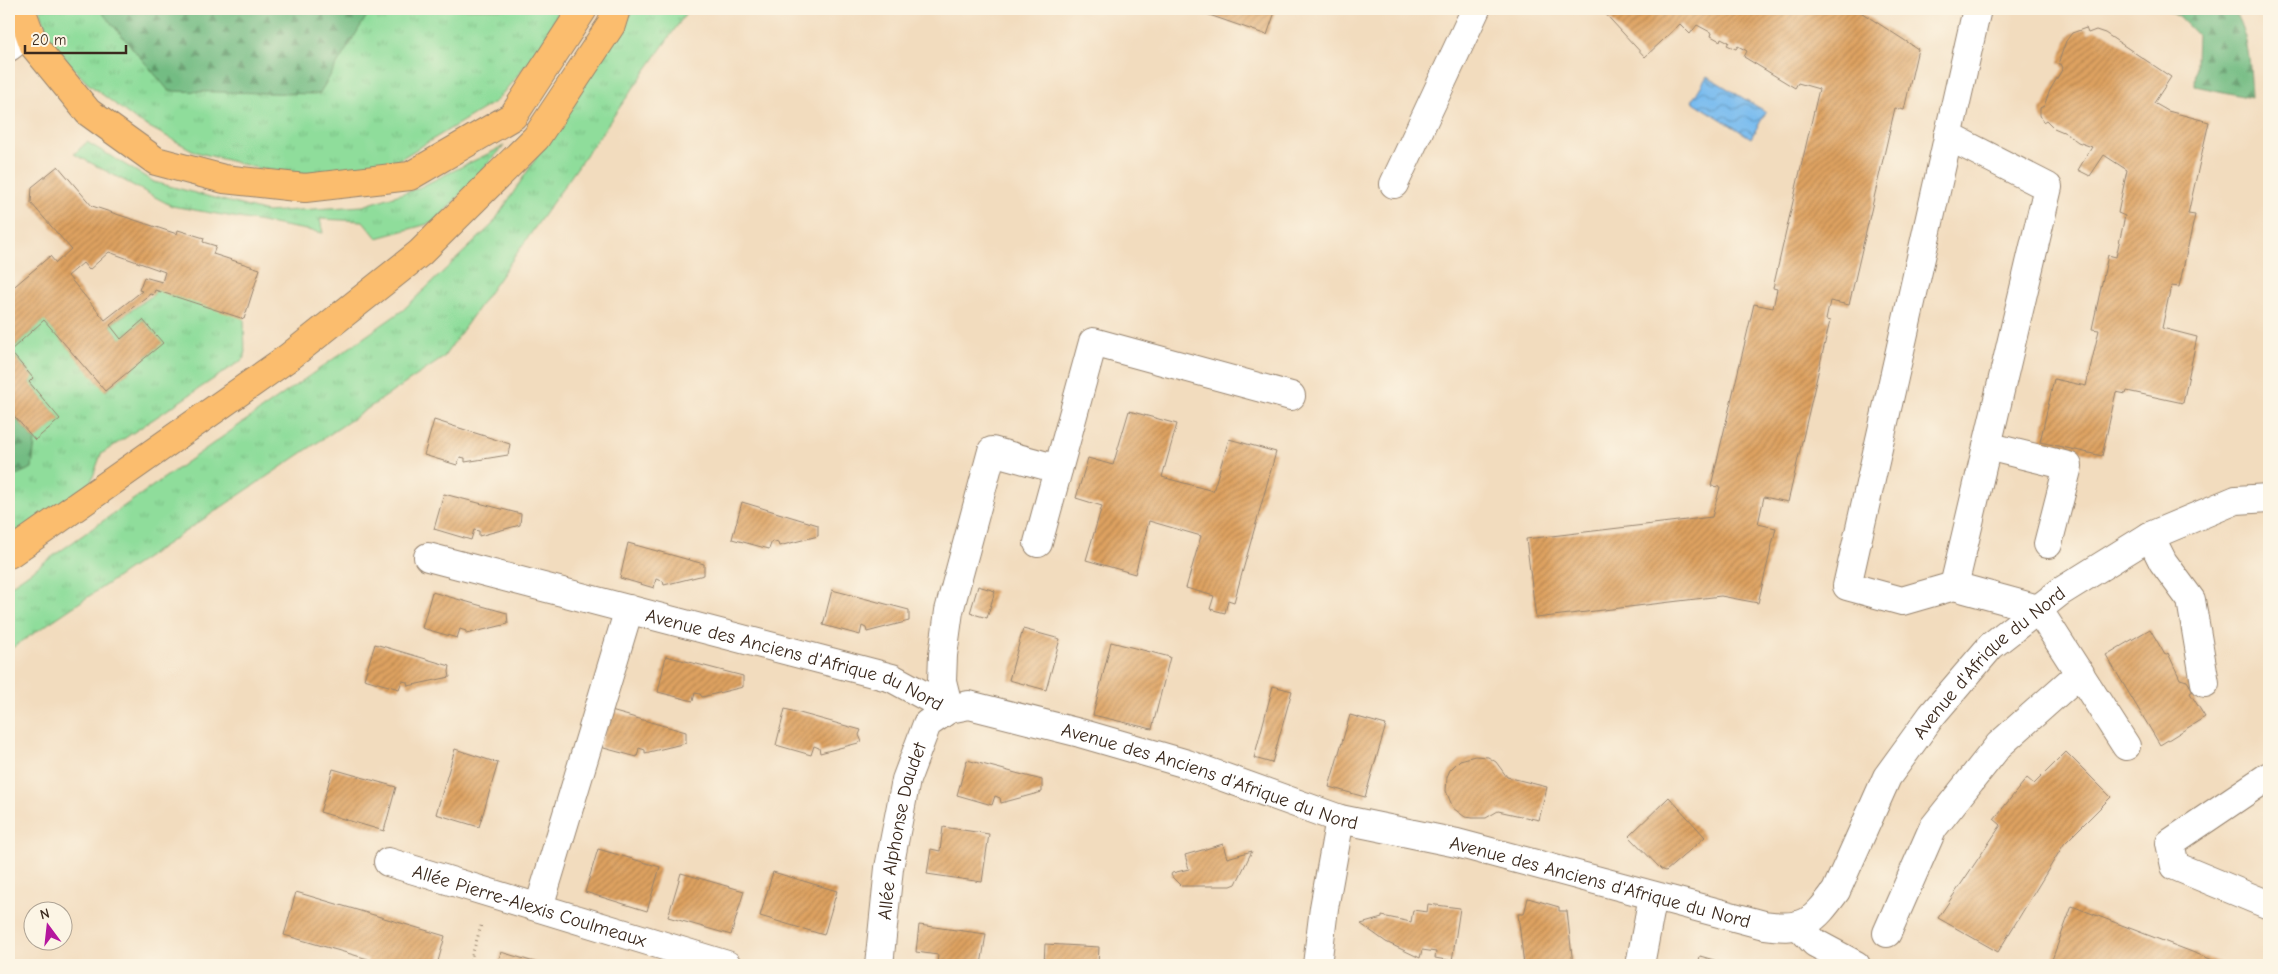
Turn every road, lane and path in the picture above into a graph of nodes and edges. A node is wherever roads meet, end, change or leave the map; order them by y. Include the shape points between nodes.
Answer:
1 (583, 9) edge
2 (616, 9) edge
3 (1476, 9) edge
4 (1977, 9) edge
5 (20, 29) edge
6 (1948, 136) junction
7 (1394, 184) dead end
8 (1291, 396) dead end
9 (1987, 446) junction
10 (1058, 469) junction
11 (2269, 498) edge
12 (2150, 536) junction
13 (1038, 543) dead end
14 (2048, 544) dead end
15 (9, 554) edge
16 (428, 557) dead end
17 (1954, 586) junction
18 (629, 608) junction
19 (2038, 609) junction
20 (2080, 673) junction
21 (2206, 683) dead end
22 (949, 708) junction
23 (2126, 746) dead end
24 (2269, 776) edge
25 (1340, 819) junction
26 (388, 862) dead end
27 (490, 894) junction
28 (1653, 896) junction
29 (2269, 905) edge
30 (538, 907) junction
31 (1798, 925) junction
32 (1887, 933) dead end
33 (469, 965) edge
34 (727, 965) edge
35 (879, 965) edge
36 (1317, 965) edge
37 (1640, 965) edge
38 (1856, 965) edge

1 - 5 highway via 513,116 410,176 305,188 224,179 156,161 88,112
2 - 15 highway via 611,25 536,138 420,253 289,357
3 - 7 street
4 - 6 street
6 - 9 street via 2048,187
6 - 17 street via 1847,586 1902,601
8 - 10 street via 1093,342
9 - 14 street via 2068,466
9 - 17 street
10 - 13 street
10 - 22 street via 992,451 949,611 942,681
11 - 12 street, Avenue d'Afrique du Nord via 2236,500
12 - 19 street, Avenue d'Afrique du Nord
12 - 21 street via 2163,562 2191,600
16 - 18 street, Avenue des Anciens d'Afrique du Nord
17 - 19 street
18 - 22 street, Avenue des Anciens d'Afrique du Nord via 892,678
18 - 30 street, Avenue des Anciens d'Afrique du Nord
19 - 20 street
19 - 31 street, Avenue d'Afrique du Nord via 1991,646 1932,715 1887,777 1836,890 1812,920
20 - 23 street
20 - 32 street via 1999,745 1933,828
22 - 25 street, Avenue des Anciens d'Afrique du Nord via 969,705 1080,733 1188,764
22 - 35 street, Allée Alphonse Daudet via 927,724 906,780 889,868
24 - 29 street via 2170,844 2175,866
25 - 28 street, Avenue des Anciens d'Afrique du Nord via 1458,844
25 - 36 street
26 - 27 street, Allée Pierre-Alexis Coulmeaux
27 - 30 street, Allée Pierre-Alexis Coulmeaux
27 - 33 path
28 - 31 street, Avenue des Anciens d'Afrique du Nord via 1764,926 1783,928
28 - 37 street
30 - 34 street, Allée Pierre-Alexis Coulmeaux
31 - 38 street via 1815,943

